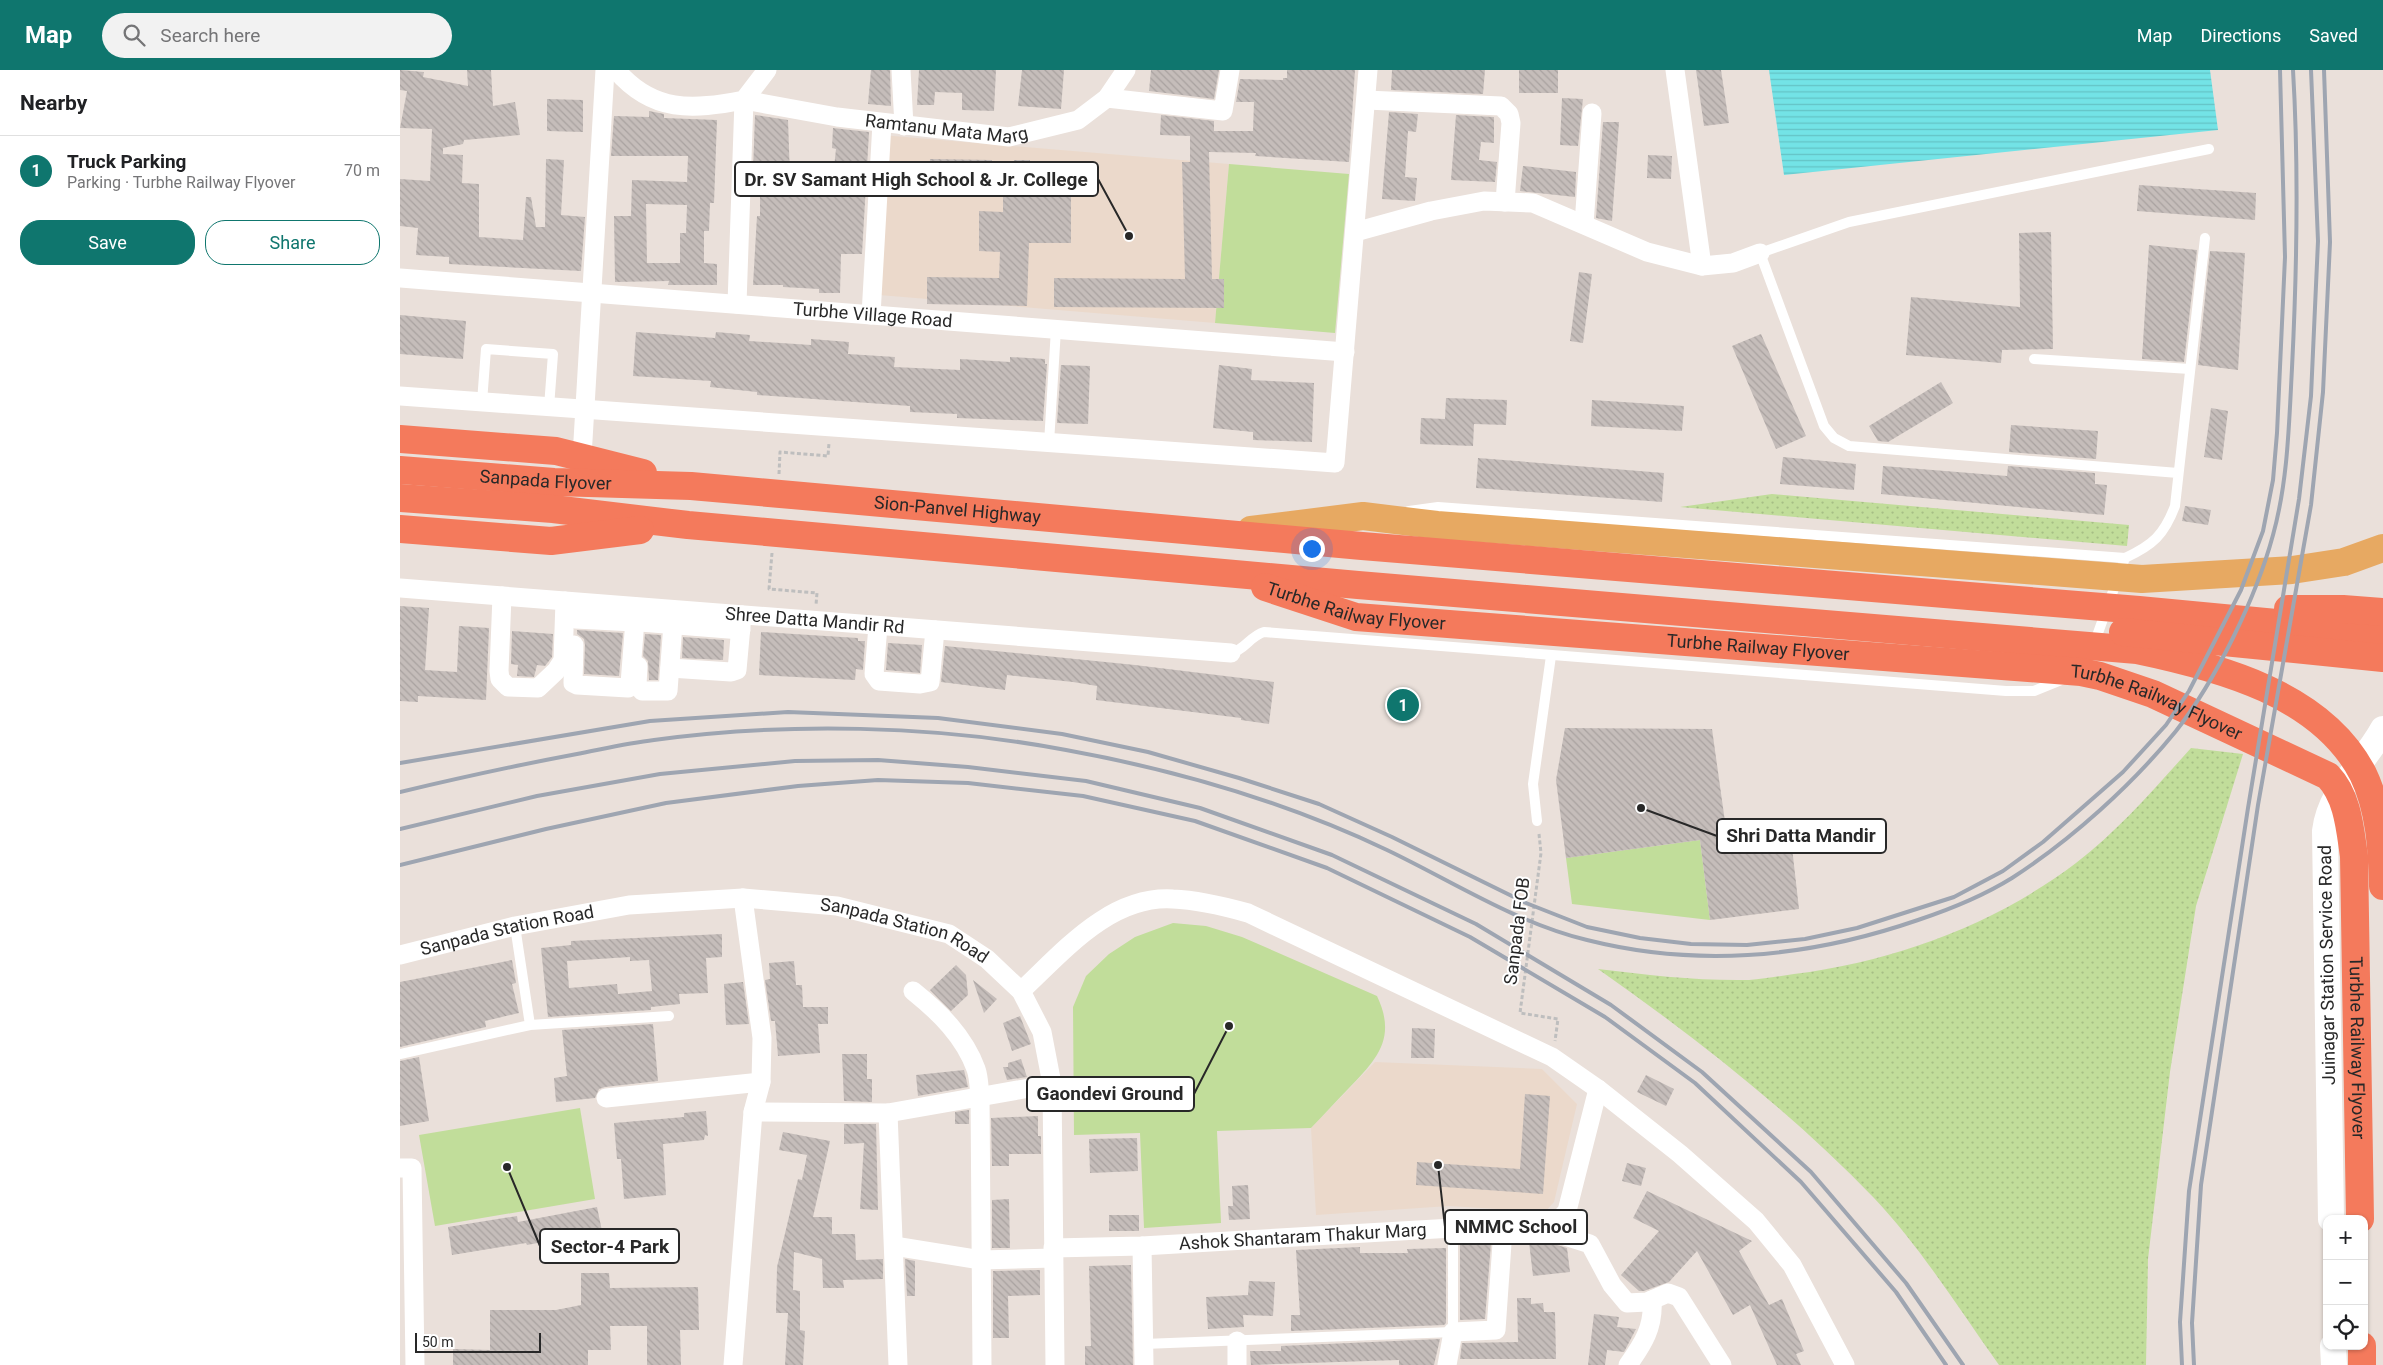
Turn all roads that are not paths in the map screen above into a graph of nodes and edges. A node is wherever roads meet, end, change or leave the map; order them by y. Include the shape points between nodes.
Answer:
1 (605, 70) edge
2 (616, 70) edge
3 (767, 70) edge
4 (902, 70) edge
5 (1126, 70) edge
6 (1230, 70) edge
7 (1368, 70) edge
8 (1675, 70) edge
9 (1108, 98) junction
10 (744, 100) junction
11 (1366, 100) junction
12 (1592, 113) dead end
13 (882, 123) junction
14 (904, 126) junction
15 (2209, 149) dead end
16 (1505, 202) junction
17 (1584, 224) junction
18 (1355, 232) junction
19 (2205, 238) dead end
20 (1760, 253) junction
21 (1702, 266) junction
22 (400, 278) edge
23 (592, 293) junction
24 (737, 304) junction
25 (871, 315) junction
26 (1056, 329) junction
27 (1345, 352) junction
28 (2034, 359) dead end
29 (2190, 369) junction
30 (400, 396) edge
31 (482, 402) junction
32 (549, 407) junction
33 (584, 409) junction
34 (400, 439) edge
35 (1049, 443) junction
36 (582, 457) junction
37 (400, 470) edge
38 (2178, 473) junction
39 (691, 486) junction
40 (400, 498) edge
41 (1363, 516) junction
42 (688, 525) junction
43 (400, 530) edge
44 (1223, 533) junction
45 (2383, 548) edge
46 (2125, 558) junction
47 (1218, 572) junction
48 (1286, 578) junction
49 (400, 588) edge
50 (502, 596) junction
51 (572, 607) junction
52 (2139, 610) junction
53 (2383, 612) edge
54 (638, 615) junction
55 (673, 617) junction
56 (741, 622) junction
57 (878, 626) junction
58 (935, 630) junction
59 (2383, 633) edge
60 (1231, 653) joint
61 (1551, 656) junction
62 (2383, 658) edge
63 (670, 668) junction
64 (2383, 729) edge
65 (1537, 821) road end
66 (2383, 886) edge
67 (743, 898) junction
68 (516, 926) junction
69 (400, 955) edge
70 (913, 990) dead end
71 (1021, 990) junction
72 (669, 1016) dead end
73 (530, 1025) junction
74 (400, 1054) edge
75 (761, 1082) junction
76 (1052, 1084) junction
77 (1598, 1089) junction
78 (980, 1097) junction
79 (606, 1098) dead end
80 (753, 1112) junction
81 (888, 1113) junction
82 (400, 1168) edge
83 (2331, 1215) edge
84 (2360, 1215) edge
85 (1453, 1228) junction
86 (1503, 1230) junction
87 (1548, 1231) junction
88 (894, 1246) junction
89 (1142, 1246) junction
90 (1054, 1253) junction
91 (981, 1260) junction
92 (1652, 1300) junction
93 (1453, 1332) junction
94 (1238, 1341) junction
95 (1144, 1344) junction
96 (2333, 1350) edge
97 (2362, 1350) edge
98 (415, 1365) edge
99 (733, 1365) edge
100 (898, 1365) edge
101 (982, 1365) edge
102 (1054, 1365) edge
103 (1144, 1365) edge
104 (1237, 1365) edge
105 (1447, 1365) edge
106 (1628, 1365) edge
107 (1722, 1365) edge
108 (1845, 1365) edge
109 (2334, 1365) edge
110 (2362, 1365) edge

1 - 23 street
2 - 10 street, Ramtanu Mata Marg via 631,87 651,99 677,105 705,106
3 - 10 street
4 - 14 street
5 - 9 street, Ramtanu Mata Marg
6 - 9 street via 1223,111
7 - 11 street
8 - 21 street
9 - 14 street, Ramtanu Mata Marg via 1078,120 1010,137
10 - 13 street, Ramtanu Mata Marg
10 - 24 street
11 - 16 street via 1501,106 1509,114 1511,123
11 - 18 street
12 - 17 street
13 - 14 street, Ramtanu Mata Marg
13 - 25 street
15 - 20 lane via 1849,222
16 - 17 street via 1533,203
16 - 18 street via 1484,201 1431,211
17 - 21 street via 1647,252
18 - 27 street
19 - 29 lane
20 - 21 street via 1733,263
20 - 38 lane via 1824,426 1834,438 1849,446
22 - 23 street, Turbhe Village Road
23 - 24 street, Turbhe Village Road
23 - 33 street
24 - 25 street, Turbhe Village Road
25 - 26 street, Turbhe Village Road
26 - 27 street, Turbhe Village Road
26 - 35 lane
27 - 35 street via 1335,464
28 - 29 lane
29 - 38 lane
30 - 31 street
31 - 32 street
31 - 32 lane via 486,349 553,354
32 - 33 street
33 - 35 street
33 - 36 street
34 - 36 highway via 556,451
36 - 39 highway
37 - 39 highway, Sanpada Flyover via 554,482
38 - 46 lane via 2175,506 2168,525 2148,548
39 - 44 highway, Sion-Panvel Highway
40 - 42 highway, Sanpada Flyover via 552,509
41 - 44 main road
41 - 45 main road via 1437,525 2142,579 2292,570 2344,562
41 - 46 lane via 1438,507
42 - 43 highway via 551,541
42 - 47 highway
44 - 52 highway
46 - 61 lane via 2097,639 2086,657 2064,680 2034,691
47 - 48 highway, Turbhe Railway Flyover
47 - 84 highway, Turbhe Railway Flyover via 1356,617 2081,672 2153,694 2328,776 2337,785 2349,819 2354,856
48 - 62 highway via 1332,564 2138,633
48 - 66 highway, Turbhe Railway Flyover via 2091,645 2180,659 2266,689 2310,713 2342,742 2363,775 2377,813
49 - 50 street, Shree Datta Mandir Rd
50 - 51 street, Shree Datta Mandir Rd
50 - 51 street via 499,671 500,679 508,687 538,688 559,666 563,660
51 - 54 street, Shree Datta Mandir Rd
51 - 54 street via 573,683 577,685 624,689 630,684
52 - 53 highway via 2343,609
52 - 59 highway
54 - 55 street, Shree Datta Mandir Rd
54 - 63 street via 637,684 642,691 668,691
55 - 56 street, Shree Datta Mandir Rd
55 - 63 street
56 - 57 street, Shree Datta Mandir Rd
56 - 63 street via 735,672
57 - 58 street, Shree Datta Mandir Rd
57 - 58 street via 874,674 879,681 920,684 930,682
58 - 60 street, Shree Datta Mandir Rd
60 - 61 lane via 1240,651 1257,634 1264,632
61 - 65 lane via 1533,784
64 - 83 street, Juinagar Station Service Road via 2335,797 2327,814 2325,831
67 - 68 street, Sanpada Station Road via 629,905
67 - 71 street, Sanpada Station Road via 837,906 949,934 987,959
67 - 75 street via 762,1038
68 - 69 street, Sanpada Station Road
68 - 73 lane
70 - 78 street via 938,1011 958,1036 976,1070
71 - 76 street, Sanpada Station Road via 1042,1032
71 - 77 street via 1090,928 1130,905 1171,898 1209,902 1248,913 1552,1057
72 - 73 lane
73 - 74 lane
75 - 79 street
75 - 80 street
76 - 78 street
76 - 90 street, Sanpada Station Road
77 - 87 street via 1567,1211
77 - 108 street via 1680,1154 1756,1221 1792,1264
78 - 81 street
78 - 91 street
80 - 81 street
80 - 99 street
81 - 88 street
82 - 98 street via 412,1168
85 - 86 street, Ashok Shantaram Thakur Marg
85 - 89 street, Ashok Shantaram Thakur Marg
85 - 93 lane
86 - 87 street, Ashok Shantaram Thakur Marg
86 - 93 street via 1496,1330
87 - 92 street, Ashok Shantaram Thakur Marg via 1590,1244 1612,1285 1627,1303
88 - 91 street, Ashok Shantaram Thakur Marg
88 - 100 street
89 - 90 street, Ashok Shantaram Thakur Marg
89 - 95 street
90 - 91 street, Ashok Shantaram Thakur Marg
90 - 102 street, Sanpada Station Road
91 - 101 street
92 - 106 street via 1653,1315 1645,1341
92 - 107 street via 1668,1293 1679,1297
93 - 94 lane
93 - 105 street
94 - 95 lane
94 - 104 street
95 - 103 street
96 - 109 street
97 - 110 highway

